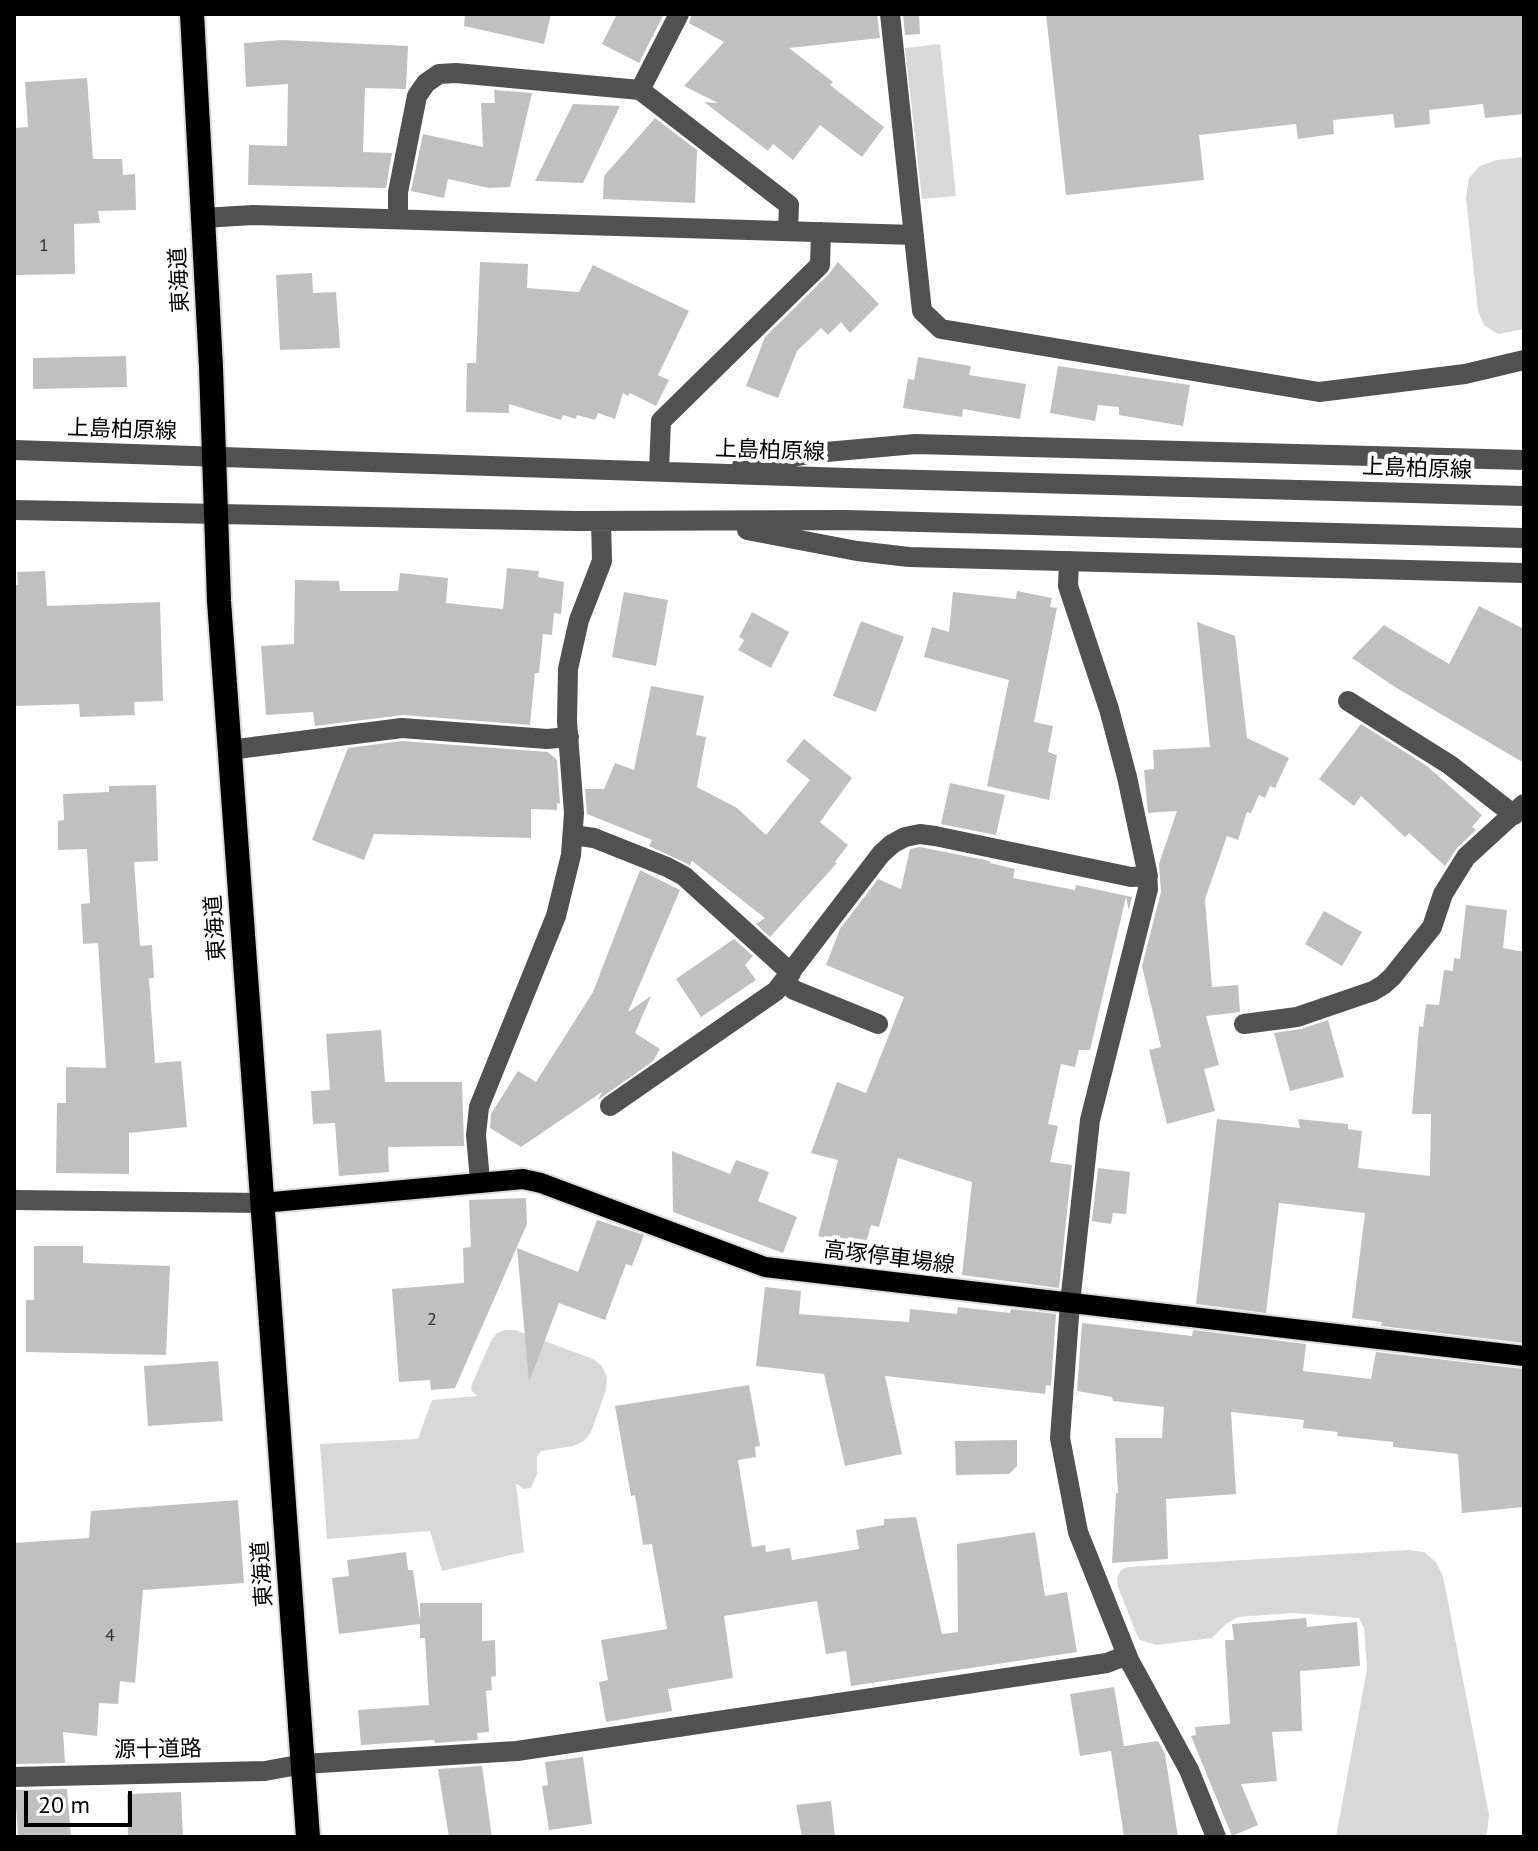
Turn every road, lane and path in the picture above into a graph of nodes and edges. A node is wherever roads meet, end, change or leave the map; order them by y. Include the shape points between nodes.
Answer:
1 (192, 14) edge
2 (679, 14) edge
3 (890, 14) edge
4 (640, 90) junction
5 (203, 218) junction
6 (398, 219) junction
7 (788, 231) junction
8 (821, 232) junction
9 (914, 235) junction
10 (1524, 360) edge
11 (14, 450) edge
12 (214, 457) junction
13 (1524, 460) edge
14 (659, 471) junction
15 (703, 473) junction
16 (1524, 496) edge
17 (14, 510) edge
18 (216, 514) junction
19 (601, 521) junction
20 (701, 521) junction
21 (1524, 538) edge
22 (1069, 561) junction
23 (1524, 573) edge
24 (1348, 701) dead end
25 (569, 737) junction
26 (229, 750) junction
27 (1519, 810) edge
28 (573, 835) junction
29 (1148, 876) junction
30 (788, 977) junction
31 (878, 1024) dead end
32 (1244, 1024) dead end
33 (610, 1106) dead end
34 (480, 1181) junction
35 (14, 1200) edge
36 (262, 1203) junction
37 (1070, 1303) junction
38 (1524, 1356) edge
39 (1127, 1655) junction
40 (303, 1764) junction
41 (14, 1777) edge
42 (308, 1837) edge
43 (1216, 1837) edge

1 - 5 highway, 東海道
2 - 4 street
3 - 9 street
4 - 6 street via 439,74 417,96 398,192
4 - 7 street via 789,205
5 - 6 street
5 - 12 highway, 東海道
6 - 7 street
7 - 8 street
8 - 9 street
8 - 14 street via 820,265 661,421
9 - 10 street via 922,311 941,329 1319,392 1465,374
11 - 12 street, 上島柏原線
12 - 14 street, 上島柏原線
12 - 18 highway, 東海道
13 - 15 street via 915,444 815,453
14 - 15 street, 上島柏原線
15 - 16 street, 上島柏原線
17 - 18 street
18 - 19 street
18 - 26 highway, 東海道
19 - 20 street
19 - 25 street via 602,561 579,620 568,669
20 - 21 street
20 - 22 street via 909,557
22 - 23 street
22 - 29 street via 1068,586 1109,709
24 - 27 street
25 - 26 street via 402,728
25 - 28 street
26 - 36 highway, 東海道
27 - 32 street via 1466,857 1432,927 1383,985 1297,1017
28 - 30 street via 594,838 684,876
28 - 34 street via 556,916 479,1107
29 - 30 street via 1131,877 935,836 905,837 881,854
29 - 37 street via 1145,906 1090,1120
30 - 31 street via 794,990
30 - 33 street via 759,1004
34 - 36 main road, 高塚停車場線
34 - 37 main road, 高塚停車場線 via 541,1183 765,1267
35 - 36 street
36 - 40 highway, 東海道
37 - 38 main road, 高塚停車場線
37 - 39 street via 1060,1416 1063,1460 1078,1532
39 - 40 street, 源十道路 via 1107,1663 517,1751
39 - 43 street via 1189,1770
40 - 41 street, 源十道路 via 265,1771
40 - 42 highway, 東海道

